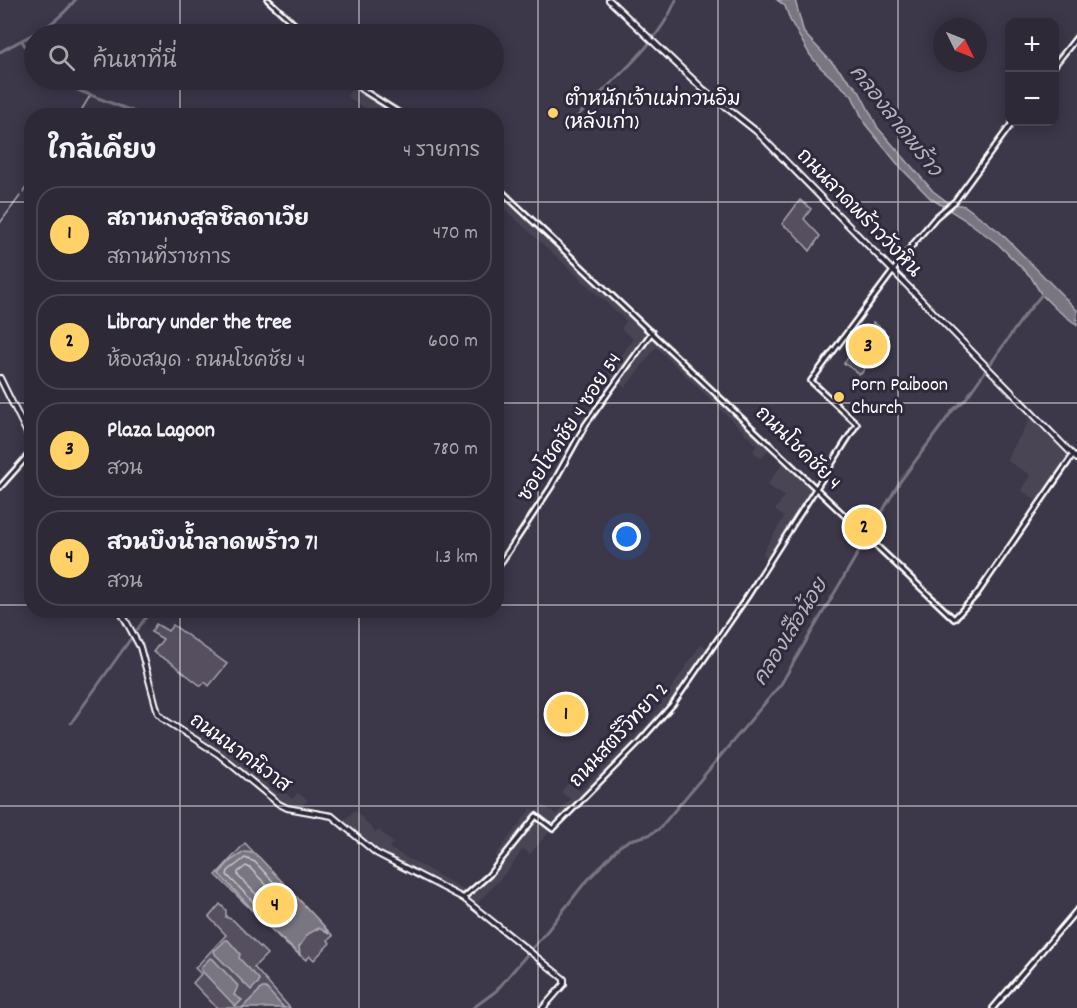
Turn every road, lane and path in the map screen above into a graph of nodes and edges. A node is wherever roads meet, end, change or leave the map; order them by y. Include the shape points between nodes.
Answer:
1 (268, 0) edge
2 (609, 0) edge
3 (294, 24) edge
4 (1077, 37) edge
5 (1059, 60) edge
6 (363, 90) edge
7 (391, 108) edge
8 (1010, 126) edge
9 (504, 193) edge
10 (893, 271) junction
11 (652, 332) junction
12 (0, 378) edge
13 (24, 427) edge
14 (1073, 455) junction
15 (1077, 459) edge
16 (24, 460) edge
17 (0, 487) edge
18 (817, 488) junction
19 (504, 558) edge
20 (124, 618) edge
21 (463, 898) junction
22 (1077, 910) edge
23 (543, 1008) edge
24 (993, 1008) edge

1 - 3 street
2 - 10 main road, ถนนลาดพร้าววังหิน via 703,89 756,131
4 - 5 street
6 - 7 street
8 - 10 street via 956,201 938,215
9 - 11 street, ถนนโชคชัย 4
10 - 14 main road, ถนนลาดพร้าววังหิน
10 - 18 street via 811,381 857,424
11 - 18 street, ถนนโชคชัย 4
11 - 19 street, ซอยโชคชัย 4 ซอย 54 via 586,424
12 - 13 main road
14 - 15 main road, ถนนลาดพร้าววังหิน
14 - 18 street, ถนนโชคชัย 4 via 983,585 954,620
16 - 17 street
18 - 21 street, ถนนสตรีวิทยา 2 via 660,721 553,829 536,816 489,875
20 - 21 main road, ถนนนาคนิวาส via 140,647 158,713 165,720 218,754 279,804 332,816 376,853
21 - 23 main road, ถนนนาคนิวาส via 565,980
22 - 24 street

